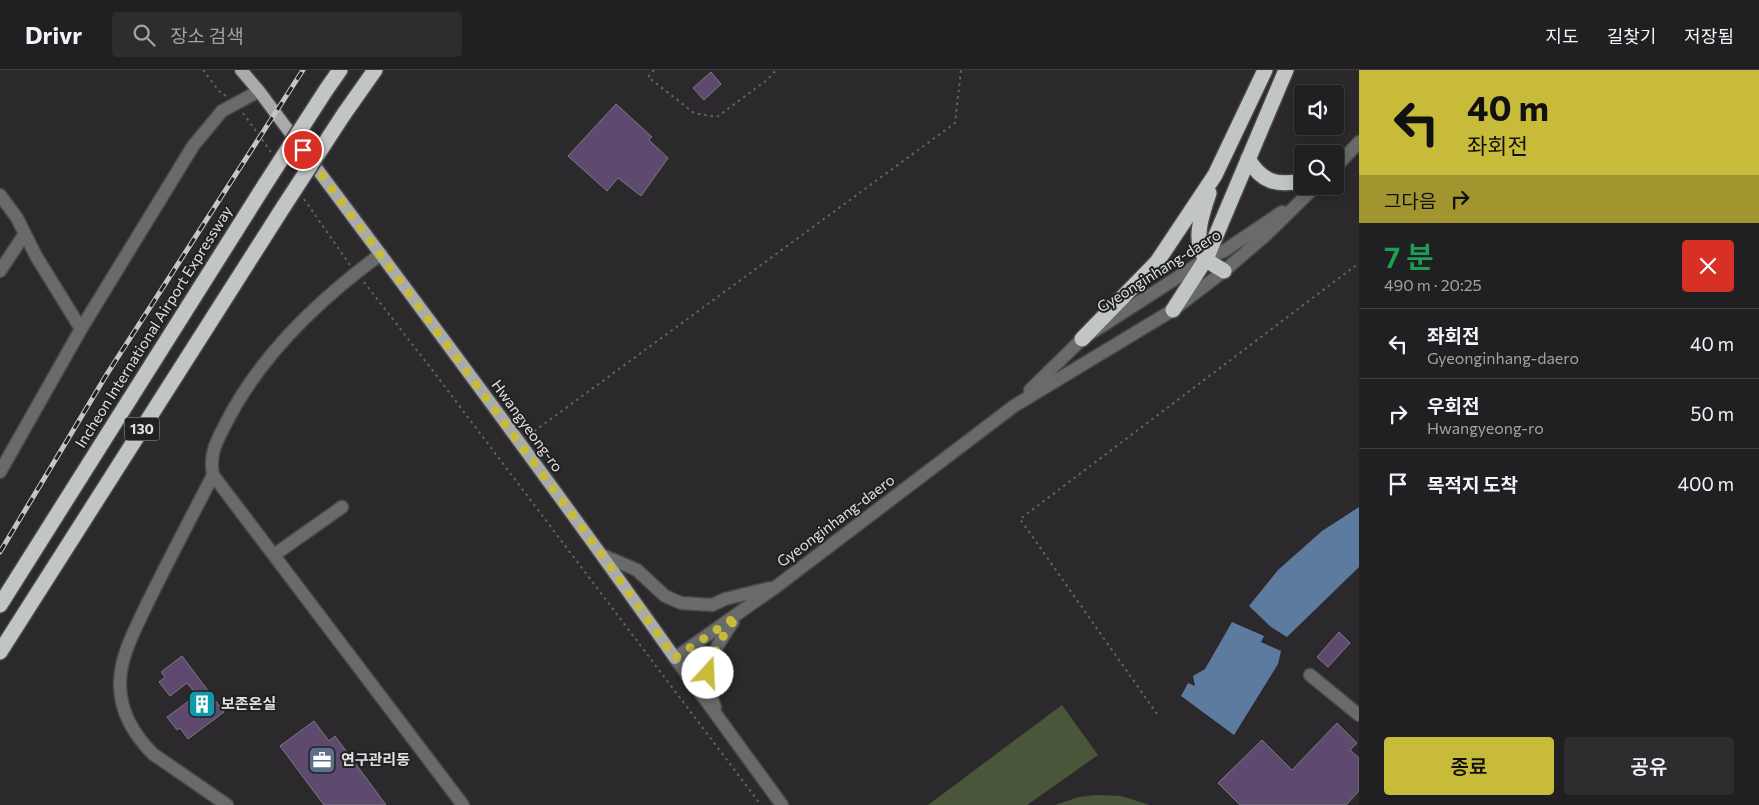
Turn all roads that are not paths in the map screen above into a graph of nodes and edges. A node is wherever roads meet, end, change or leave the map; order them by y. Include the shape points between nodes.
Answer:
1 (241, 70) edge
2 (340, 70) edge
3 (375, 70) edge
4 (1265, 70) edge
5 (1286, 70) edge
6 (258, 91) junction
7 (1359, 142) edge
8 (1248, 158) junction
9 (1344, 158) edge
10 (1215, 175) junction
11 (1294, 185) edge
12 (1298, 195) edge
13 (1302, 195) edge
14 (0, 196) edge
15 (24, 235) junction
16 (380, 254) junction
17 (1206, 259) junction
18 (0, 271) edge
19 (1224, 272) junction
20 (1173, 310) junction
21 (81, 329) junction
22 (1082, 339) junction
23 (1014, 406) junction
24 (0, 472) edge
25 (213, 475) junction
26 (342, 507) dead end
27 (274, 555) junction
28 (602, 555) junction
29 (777, 586) junction
30 (0, 604) edge
31 (737, 616) junction
32 (0, 652) edge
33 (675, 658) junction
34 (1310, 675) dead end
35 (1359, 715) edge
36 (735, 742) junction
37 (227, 805) edge
38 (463, 805) edge
39 (782, 805) edge

1 - 6 main road, Hwangyeong-ro
2 - 30 highway, Incheon International Airport Expressway / 130, bridge
3 - 32 highway, 130, bridge via 284,206
4 - 10 highway
5 - 8 highway
6 - 16 main road, Hwangyeong-ro
6 - 21 street via 222,111 193,146
7 - 9 street
8 - 11 highway via 1267,180
8 - 17 highway
10 - 17 highway via 1199,223 1200,249
10 - 22 highway via 1157,262
12 - 17 street, Gyeonginhang-daero via 1224,251
13 - 19 street, Gyeonginhang-daero via 1267,234
14 - 15 street
15 - 18 street
15 - 21 street
16 - 25 street via 356,272 284,341 255,375 215,444 211,463
16 - 28 main road, Hwangyeong-ro
17 - 19 highway
17 - 20 highway
17 - 22 street, Gyeonginhang-daero
19 - 20 street, Gyeonginhang-daero
20 - 23 street, Gyeonginhang-daero
21 - 24 street
22 - 23 street, Gyeonginhang-daero
23 - 29 street, Gyeonginhang-daero
25 - 27 street
25 - 37 street via 129,643 120,687 126,714 143,744
26 - 27 street
27 - 38 street
28 - 29 street via 637,570 665,596 681,603 712,605
28 - 33 main road, Hwangyeong-ro
29 - 31 street, Gyeonginhang-daero
31 - 33 street, Gyeonginhang-daero
31 - 36 street via 718,644 708,673 714,707
33 - 36 street, Hwangyeong-ro
34 - 35 street
36 - 39 street, Hwangyeong-ro

